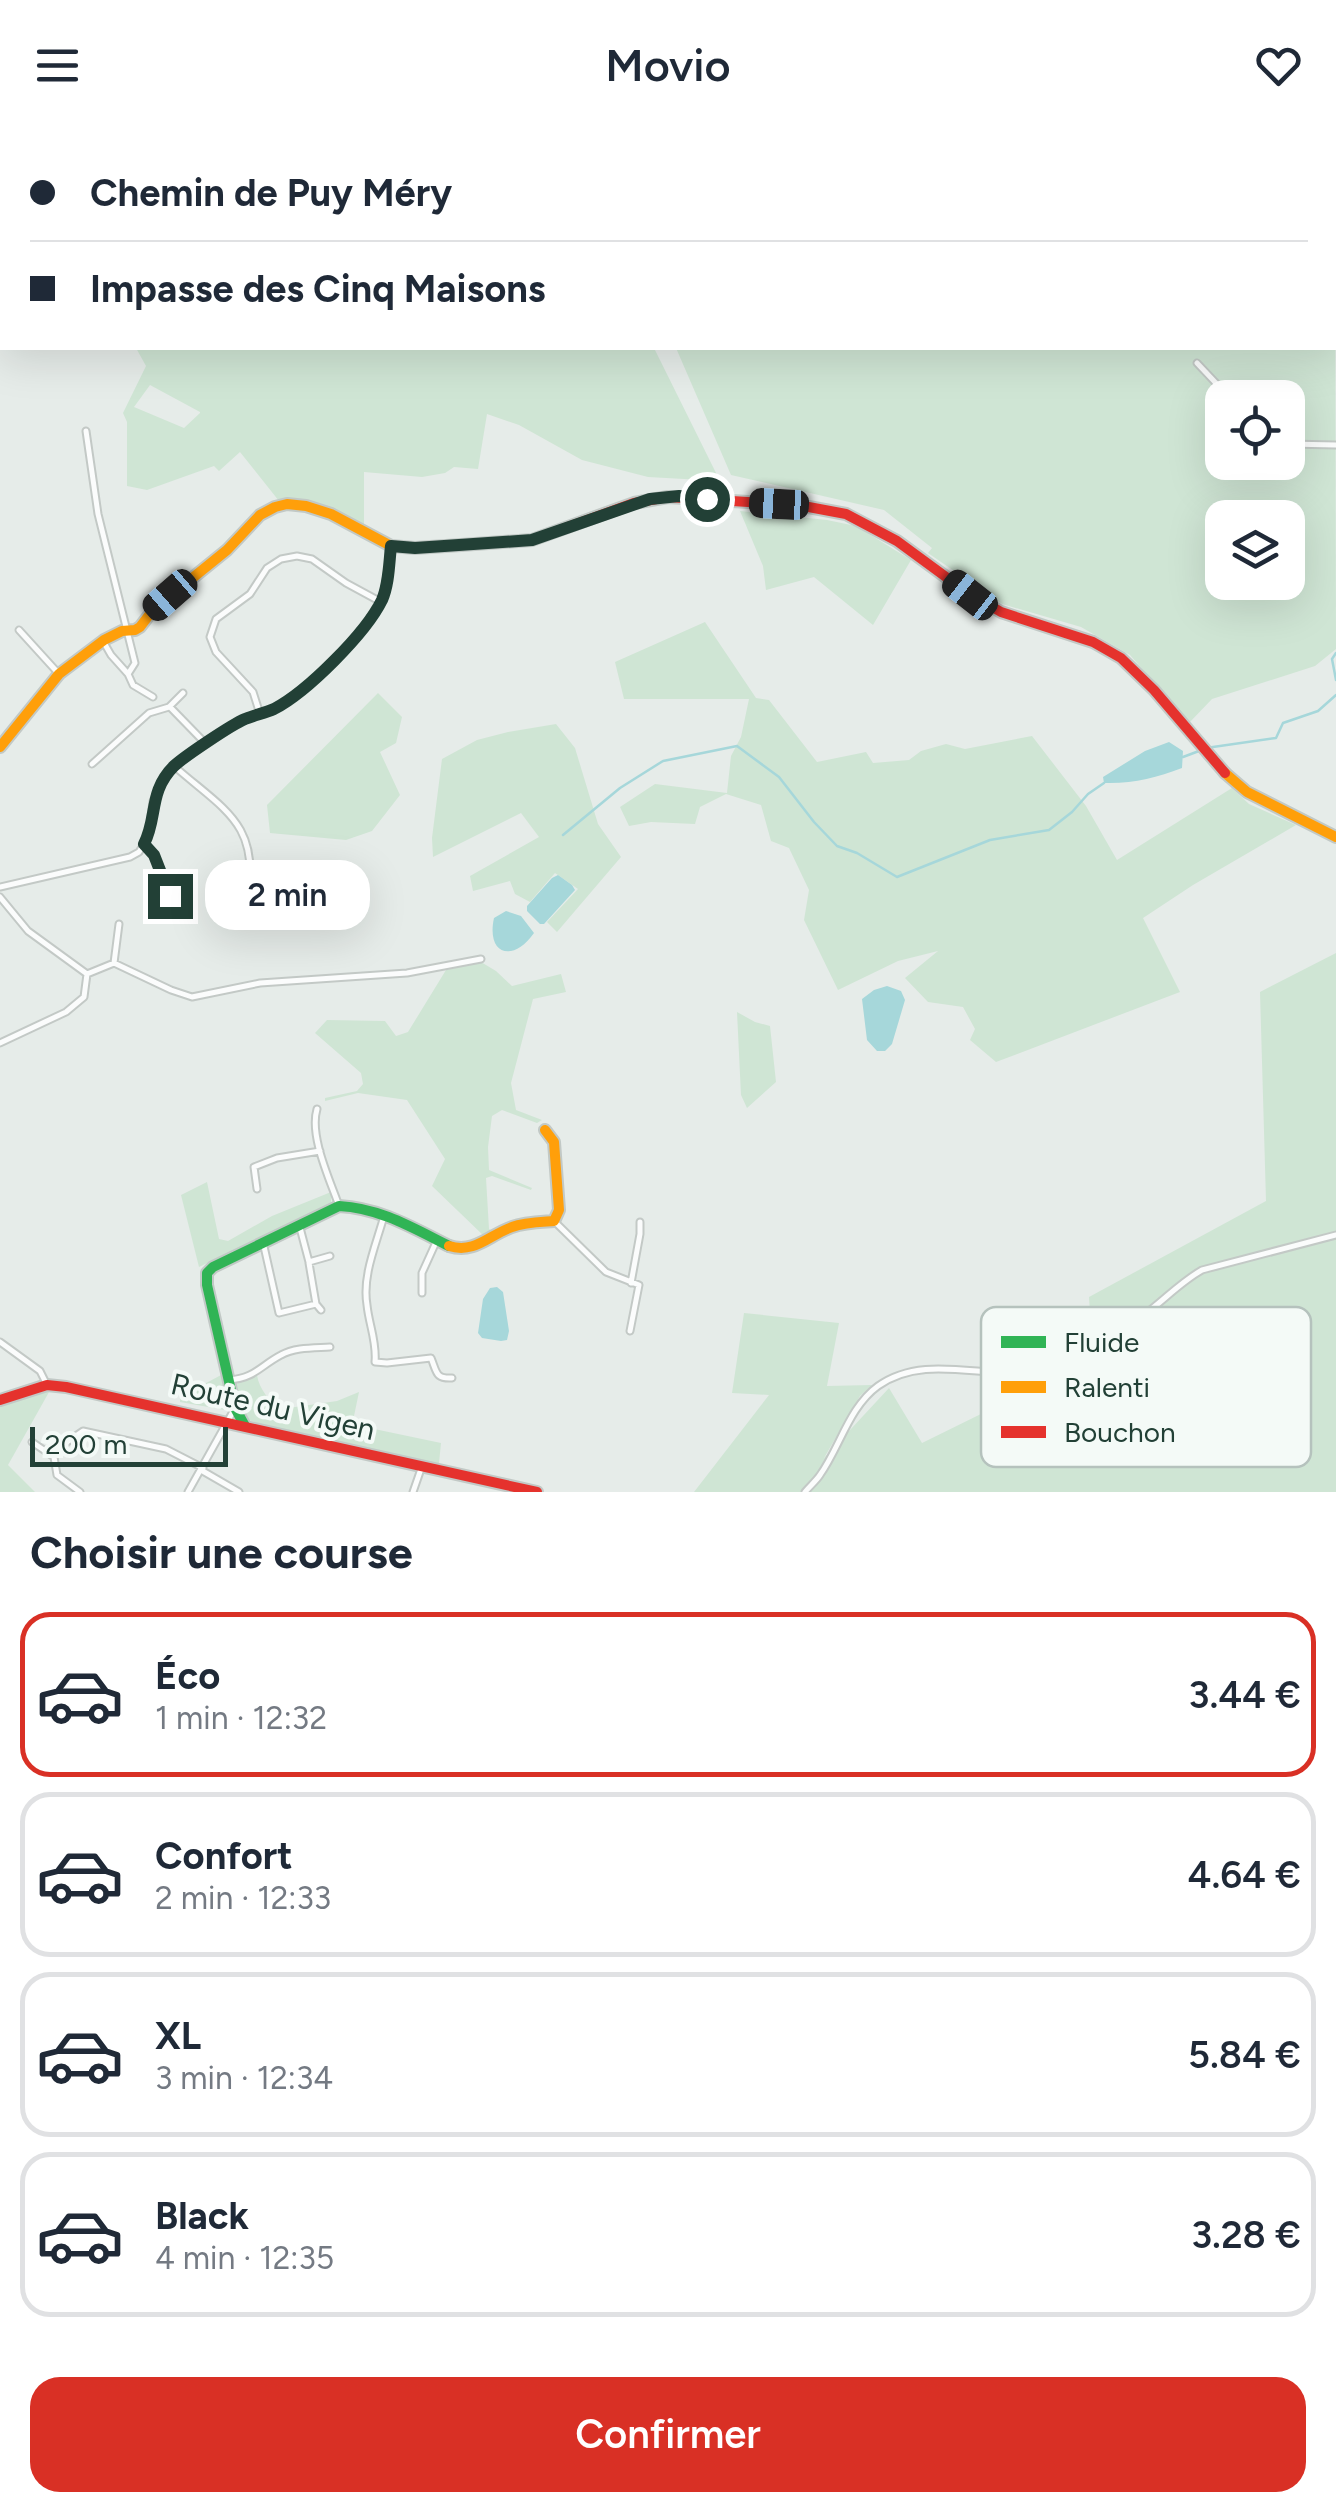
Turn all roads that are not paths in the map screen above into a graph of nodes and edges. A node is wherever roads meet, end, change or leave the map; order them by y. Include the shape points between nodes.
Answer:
1 (1197, 364) dead end
2 (1213, 380) edge
3 (86, 431) dead end
4 (1305, 444) edge
5 (1336, 445) edge
6 (391, 546) junction
7 (381, 602) junction
8 (19, 630) dead end
9 (126, 632) junction
10 (103, 640) junction
11 (59, 674) junction
12 (128, 674) junction
13 (182, 693) dead end
14 (153, 697) dead end
15 (169, 706) junction
16 (260, 714) junction
17 (206, 744) junction
18 (0, 747) edge
19 (92, 764) dead end
20 (174, 766) junction
21 (1336, 837) edge
22 (144, 844) junction
23 (0, 887) edge
24 (170, 896) dead end
25 (0, 897) edge
26 (248, 900) dead end
27 (118, 924) dead end
28 (481, 960) dead end
29 (114, 963) junction
30 (86, 974) junction
31 (0, 1043) edge
32 (317, 1109) dead end
33 (545, 1130) dead end
34 (320, 1151) junction
35 (257, 1189) dead end
36 (338, 1206) junction
37 (384, 1216) junction
38 (554, 1221) junction
39 (640, 1222) dead end
40 (299, 1224) junction
41 (1336, 1235) edge
42 (437, 1240) junction
43 (262, 1242) junction
44 (330, 1256) dead end
45 (309, 1262) junction
46 (631, 1283) junction
47 (422, 1293) dead end
48 (1153, 1307) edge
49 (630, 1331) dead end
50 (0, 1342) edge
51 (330, 1346) dead end
52 (981, 1369) edge
53 (452, 1378) dead end
54 (229, 1380) junction
55 (46, 1385) junction
56 (0, 1400) edge
57 (236, 1408) junction
58 (228, 1422) junction
59 (245, 1426) junction
60 (32, 1442) dead end
61 (54, 1457) junction
62 (422, 1466) junction
63 (202, 1469) junction
64 (224, 1484) junction
65 (80, 1492) edge
66 (188, 1492) edge
67 (220, 1492) edge
68 (239, 1492) edge
69 (414, 1492) edge
70 (537, 1492) edge
71 (804, 1492) edge

1 - 2 street
3 - 9 street
4 - 5 street
6 - 7 street
6 - 9 street via 306,506 274,507 140,627
6 - 21 street via 532,540 634,503 679,496 859,519 1004,613 1107,648 1150,686 1234,783
7 - 16 street via 313,679
7 - 16 street via 312,560 297,556 268,568 250,594 216,619 210,638 253,692
8 - 11 street
9 - 10 street
9 - 12 street via 136,664
10 - 11 street
10 - 12 street
11 - 18 street
12 - 14 street via 133,686
13 - 15 street
15 - 17 street
15 - 19 street via 149,714
16 - 17 street
17 - 20 street
20 - 22 street via 153,801
20 - 26 street via 234,817 247,842
22 - 23 street via 130,857
22 - 24 street
25 - 30 street via 28,931
27 - 29 street
28 - 29 street via 407,973 260,983 192,997
29 - 30 street
30 - 31 street via 84,997 66,1012
32 - 34 street
33 - 38 street via 554,1142
34 - 35 street via 254,1167
34 - 36 street
36 - 37 street
36 - 40 street
37 - 42 street
37 - 53 street via 366,1284 375,1362 431,1358 438,1375
38 - 42 street via 512,1226 463,1250
38 - 46 street via 606,1272
39 - 46 street
40 - 43 street
40 - 45 street
41 - 48 street via 1197,1272
42 - 47 street via 422,1273
43 - 45 street via 279,1313 318,1307
43 - 54 street via 207,1274
44 - 45 street
46 - 49 street via 639,1286
50 - 55 street via 40,1371
51 - 54 street via 285,1352 256,1373
52 - 71 street via 928,1370 888,1380 864,1397
54 - 57 street
55 - 56 street, Route du Vigen
55 - 58 street, Route du Vigen
57 - 58 street
57 - 59 street
58 - 59 street, Route du Vigen
58 - 63 street
59 - 62 street, Route du Vigen
60 - 61 street
61 - 63 street via 88,1431 166,1449
61 - 65 street via 57,1475
62 - 69 street
62 - 70 street, Route du Vigen
63 - 64 street
63 - 66 street
64 - 67 street
64 - 68 street

